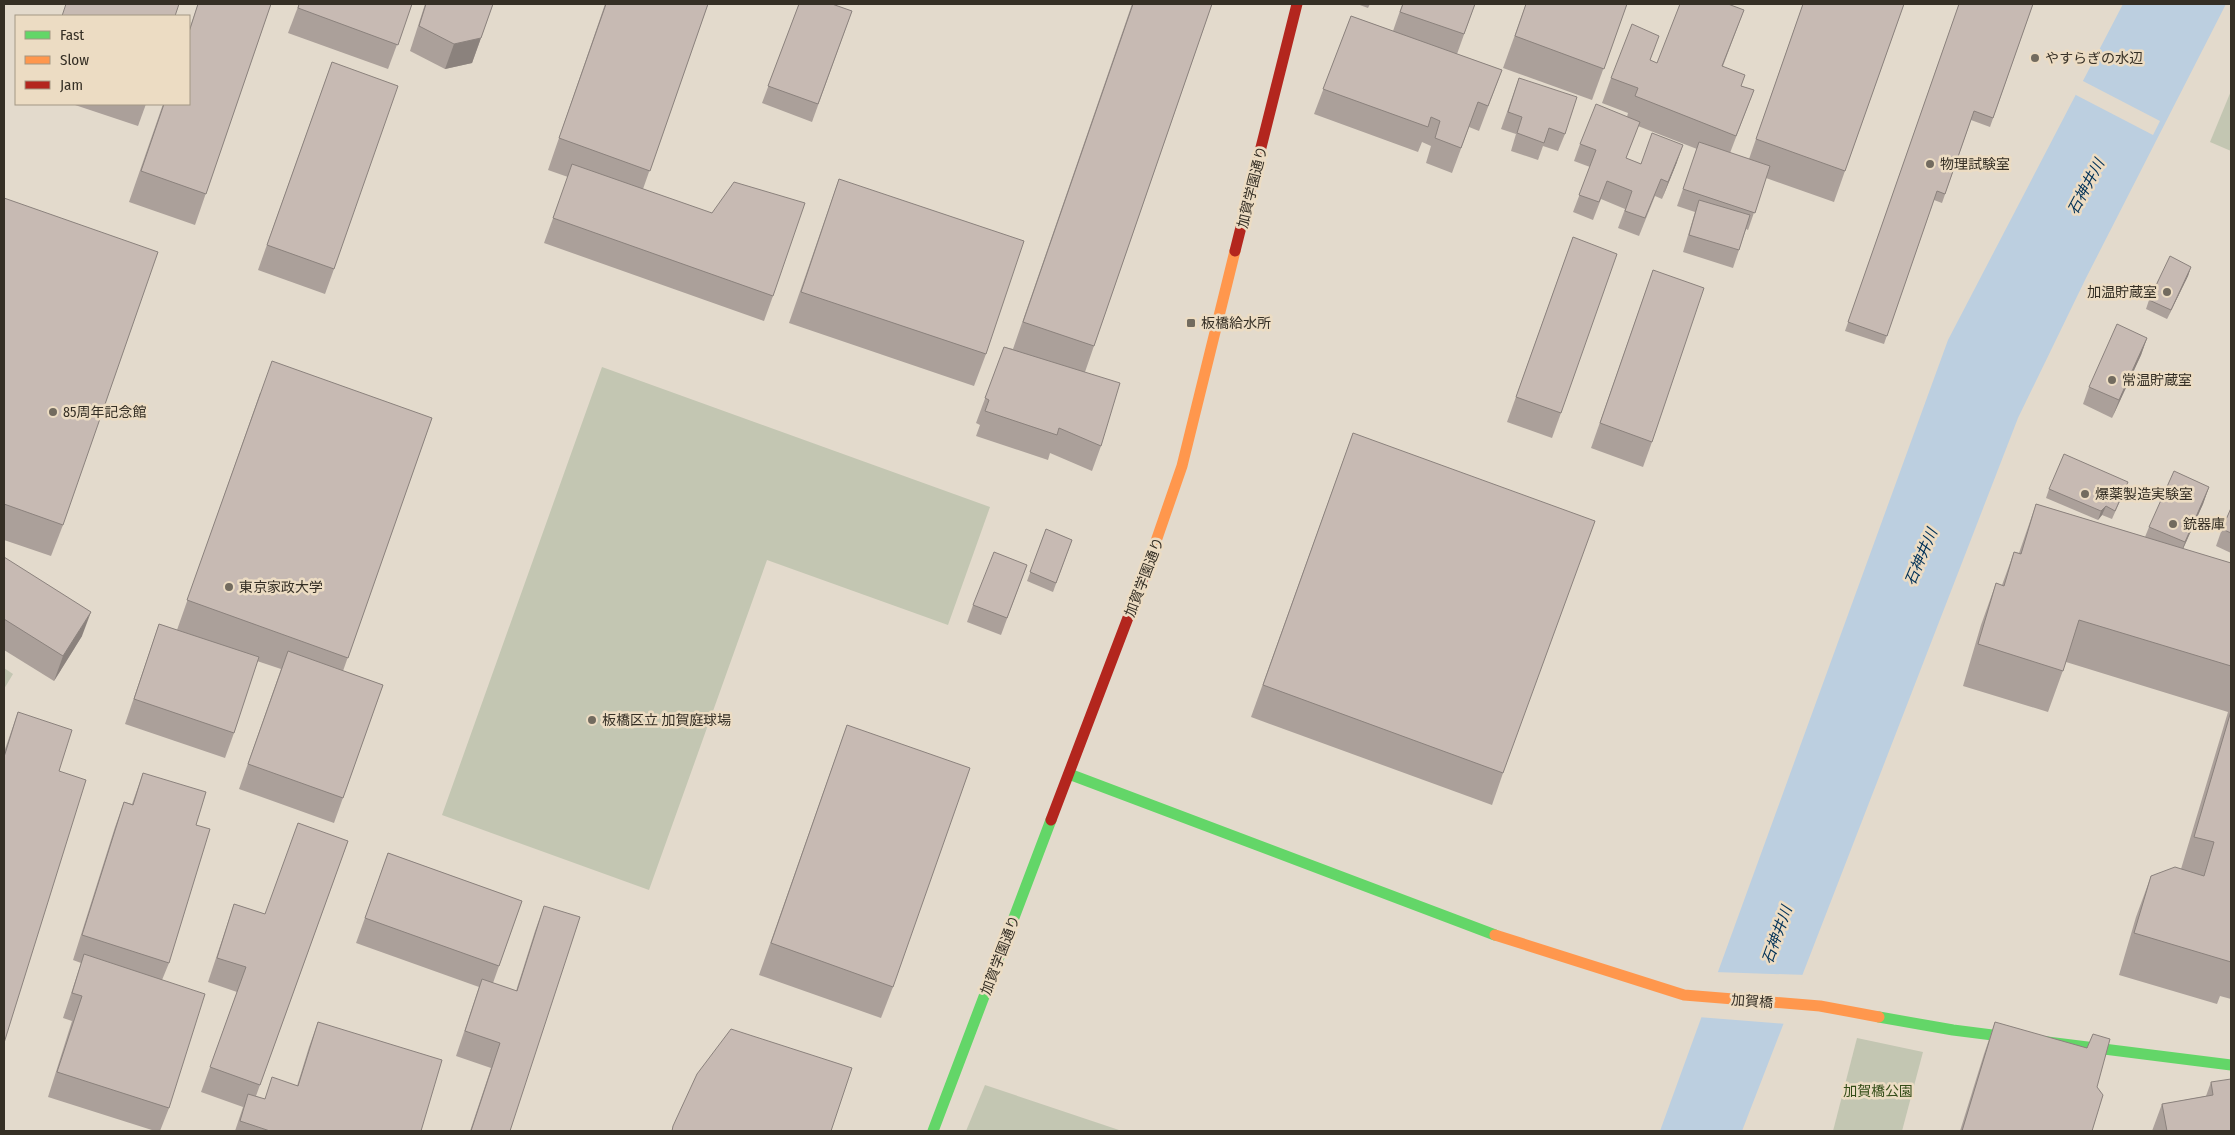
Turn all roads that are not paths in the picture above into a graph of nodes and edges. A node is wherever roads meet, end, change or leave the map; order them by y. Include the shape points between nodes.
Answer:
1 (1297, 4) edge
2 (1069, 774) junction
3 (2231, 1065) edge
4 (932, 1131) edge

1 - 2 street, 加賀学園通り via 1182,466 1162,529
2 - 3 street, 加賀橋 via 1511,941 1684,995 1820,1006 1953,1030
2 - 4 street, 加賀学園通り

